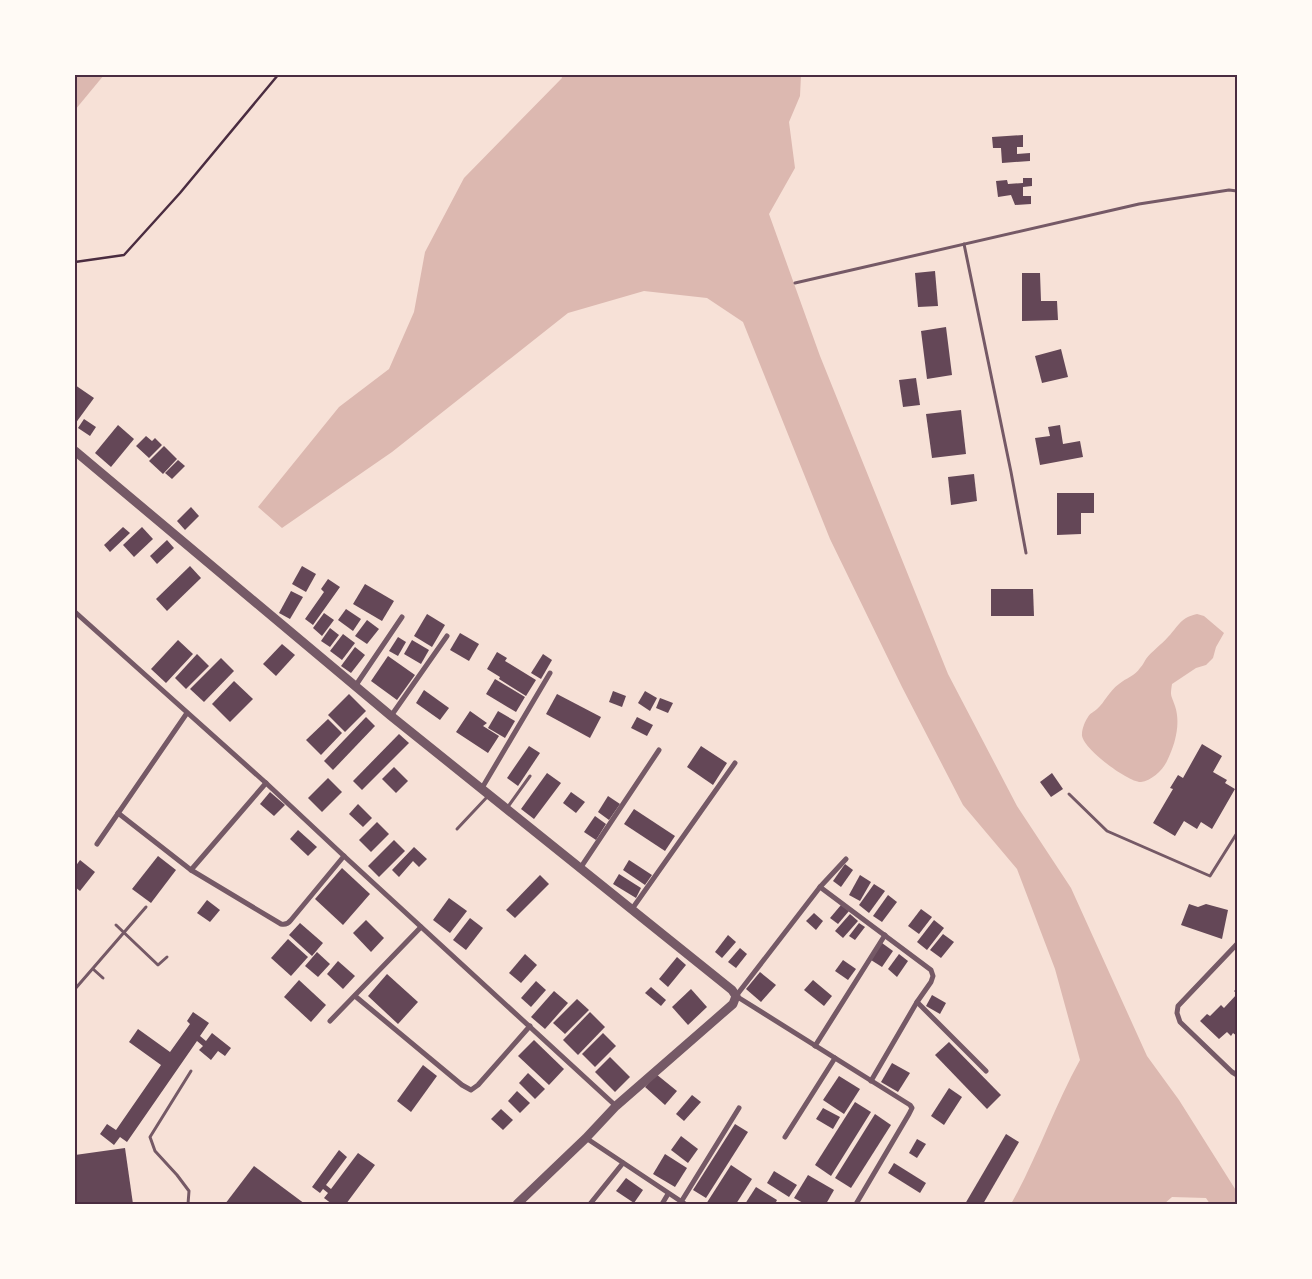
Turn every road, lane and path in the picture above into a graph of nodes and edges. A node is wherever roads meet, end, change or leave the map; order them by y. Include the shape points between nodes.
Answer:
1 (278, 75) edge
2 (1237, 191) edge
3 (964, 244) junction
4 (75, 262) edge
5 (795, 283) dead end
6 (75, 451) edge
7 (1026, 552) dead end
8 (75, 612) edge
9 (402, 617) dead end
10 (447, 636) dead end
11 (550, 672) dead end
12 (356, 686) junction
13 (187, 713) junction
14 (392, 716) junction
15 (659, 750) dead end
16 (735, 763) dead end
17 (530, 776) dead end
18 (266, 783) junction
19 (486, 791) junction
20 (1069, 794) dead end
21 (507, 808) junction
22 (118, 814) junction
23 (457, 829) dead end
24 (1237, 833) edge
25 (97, 844) dead end
26 (344, 856) junction
27 (846, 858) dead end
28 (581, 867) junction
29 (191, 870) junction
30 (820, 887) junction
31 (146, 907) dead end
32 (632, 909) junction
33 (116, 925) dead end
34 (422, 927) junction
35 (124, 933) junction
36 (886, 935) junction
37 (1237, 944) edge
38 (167, 958) dead end
39 (93, 969) junction
40 (103, 978) dead end
41 (75, 990) edge
42 (355, 996) junction
43 (736, 996) junction
44 (917, 1002) junction
45 (330, 1021) dead end
46 (530, 1026) junction
47 (814, 1046) junction
48 (835, 1058) junction
49 (191, 1071) dead end
50 (986, 1071) dead end
51 (1237, 1075) edge
52 (871, 1081) junction
53 (616, 1106) junction
54 (739, 1108) dead end
55 (785, 1137) dead end
56 (586, 1138) junction
57 (623, 1163) junction
58 (668, 1194) junction
59 (683, 1203) edge
60 (188, 1204) edge
61 (517, 1204) edge
62 (590, 1204) edge
63 (662, 1204) edge
64 (856, 1204) edge

1 - 4 path via 124,255
2 - 3 lane via 1139,204
3 - 5 lane
3 - 7 lane
6 - 12 street
8 - 13 street
9 - 12 street
10 - 14 street
11 - 19 street
12 - 14 street
13 - 18 street
13 - 22 street
14 - 19 street
15 - 28 street
16 - 32 street
17 - 21 lane
18 - 26 street
18 - 29 street
19 - 21 street
19 - 23 lane
20 - 24 lane via 1107,831 1210,876
21 - 28 street
22 - 25 street
22 - 29 street
26 - 29 street via 284,925
26 - 34 street
27 - 30 street
28 - 32 street
30 - 36 street
30 - 43 street
31 - 35 lane
32 - 43 street
33 - 35 lane
34 - 42 street
34 - 46 street
35 - 38 lane via 158,965
35 - 39 lane
36 - 44 street via 931,970 931,982
36 - 47 street
37 - 51 street via 1178,1006 1177,1013 1180,1022
39 - 40 lane
39 - 41 lane
42 - 45 street
42 - 46 street via 470,1090
43 - 47 street
43 - 53 street via 733,1004
44 - 50 street
44 - 52 street
46 - 53 street
47 - 48 street
48 - 52 street
48 - 55 street
49 - 60 lane via 150,1137 155,1151 189,1191
52 - 64 street via 912,1108
53 - 56 street
54 - 59 street
56 - 57 street
56 - 61 street
57 - 58 street
57 - 62 street
58 - 59 street
58 - 63 street

